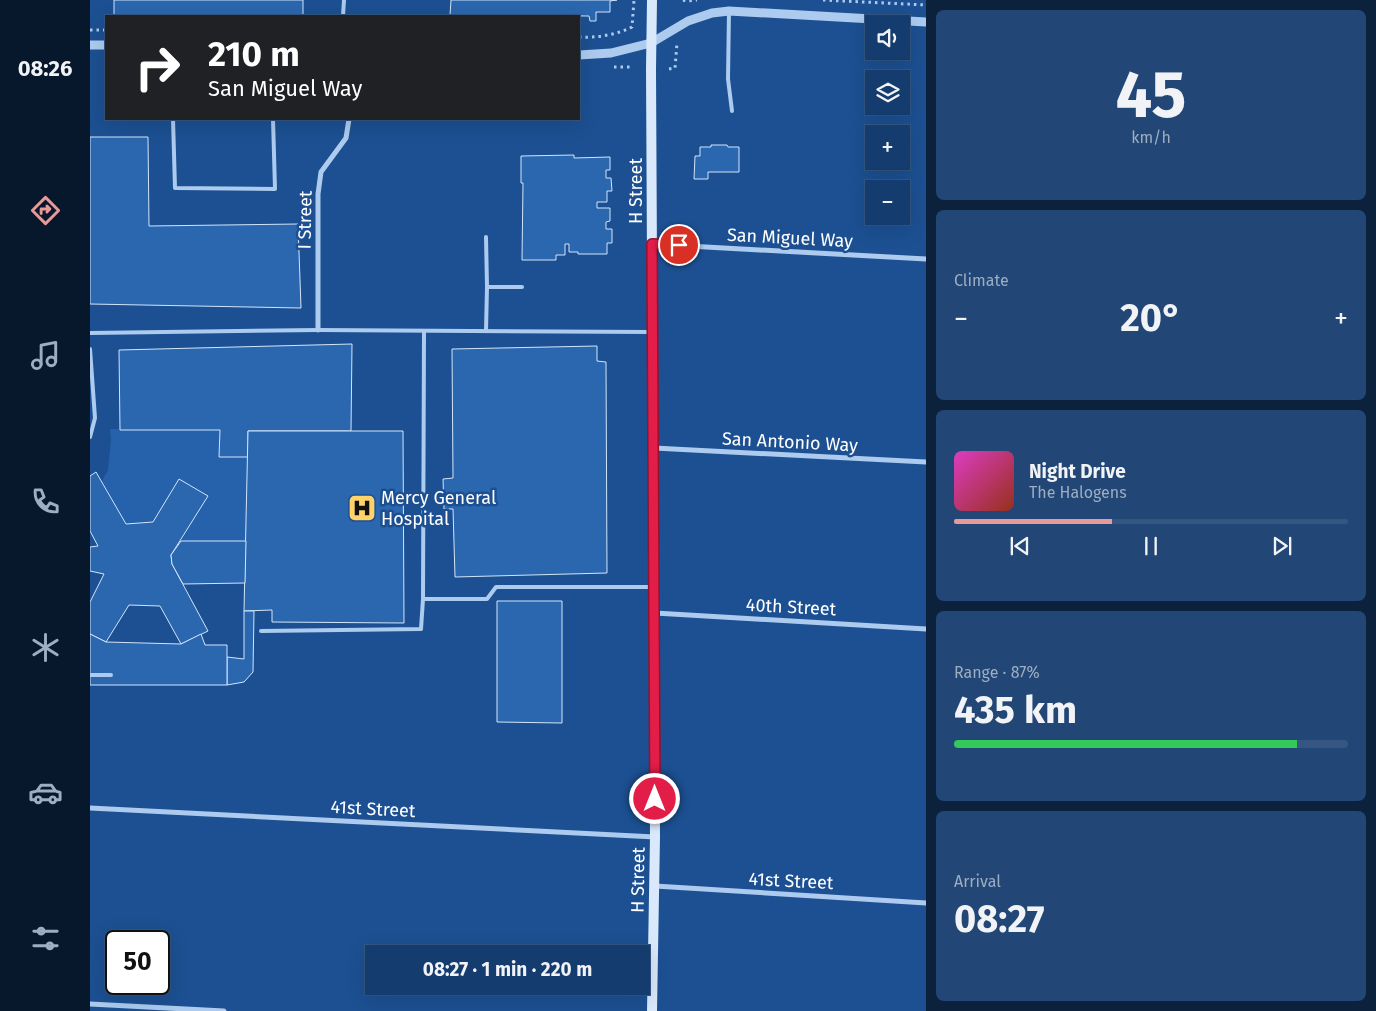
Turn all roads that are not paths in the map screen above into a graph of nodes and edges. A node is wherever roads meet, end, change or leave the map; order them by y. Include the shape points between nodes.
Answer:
1 (344, 0) edge
2 (652, 0) edge
3 (729, 11) junction
4 (344, 15) edge
5 (926, 22) edge
6 (651, 43) junction
7 (90, 45) edge
8 (105, 45) edge
9 (580, 55) edge
10 (732, 111) dead end
11 (173, 120) edge
12 (273, 120) edge
13 (349, 120) edge
14 (486, 237) dead end
15 (652, 244) junction
16 (926, 259) edge
17 (487, 287) junction
18 (522, 287) dead end
19 (318, 330) junction
20 (424, 331) junction
21 (486, 331) junction
22 (653, 332) junction
23 (90, 333) edge
24 (90, 349) edge
25 (90, 438) edge
26 (654, 448) junction
27 (926, 462) edge
28 (655, 587) junction
29 (424, 599) junction
30 (654, 613) junction
31 (926, 629) edge
32 (261, 631) dead end
33 (90, 675) edge
34 (111, 675) dead end
35 (90, 808) edge
36 (655, 837) junction
37 (655, 886) junction
38 (926, 903) edge
39 (90, 1004) edge
40 (224, 1011) edge
41 (652, 1011) edge

1 - 4 lane
2 - 6 main road, H Street
3 - 5 street
3 - 6 street via 688,21
3 - 10 lane via 728,79
6 - 9 street via 610,53
6 - 15 main road, H Street
7 - 8 street
11 - 12 lane via 175,188 275,189
13 - 19 street, I Street via 346,138 321,172 318,194
14 - 17 lane
15 - 16 street, San Miguel Way
15 - 22 main road, H Street
17 - 18 lane
17 - 21 lane
19 - 20 lane
19 - 23 lane
20 - 21 lane
20 - 29 lane
21 - 22 lane
22 - 26 main road, H Street
24 - 25 lane via 95,418
26 - 27 street, San Antonio Way
26 - 28 main road, H Street
28 - 29 lane via 496,587 487,599
28 - 30 main road, H Street
29 - 32 lane via 420,628
30 - 31 street, 40th Street
30 - 36 main road, H Street
33 - 34 lane
35 - 36 street, 41st Street
36 - 37 main road, H Street
37 - 38 street, 41st Street
37 - 41 main road, H Street
39 - 40 street

